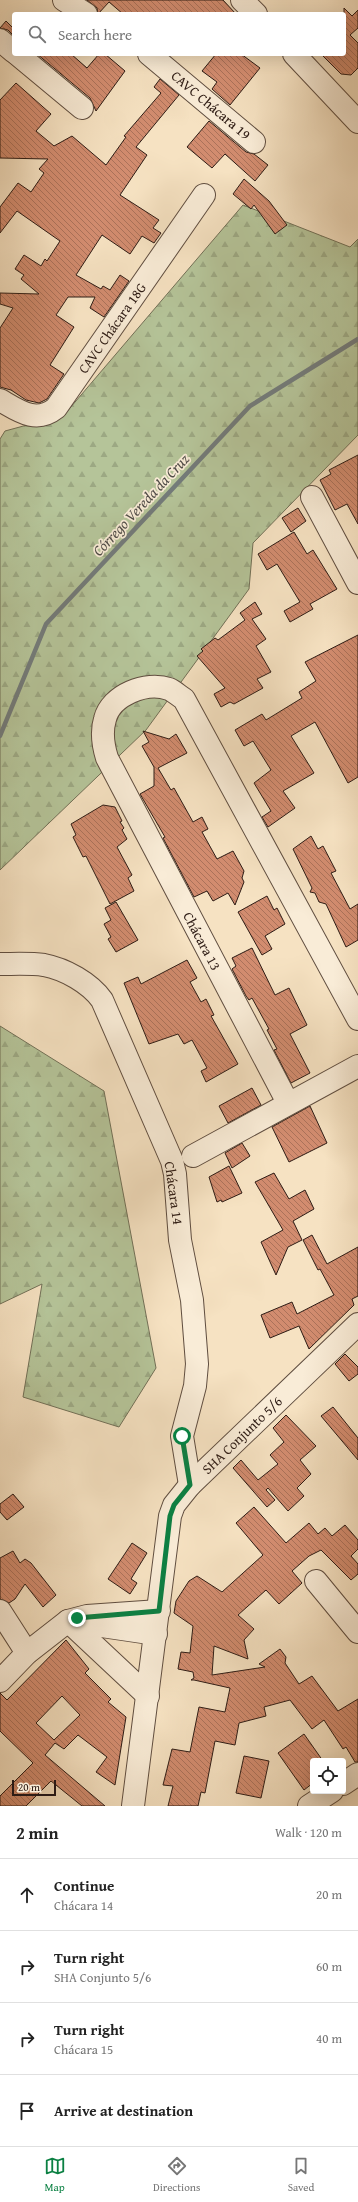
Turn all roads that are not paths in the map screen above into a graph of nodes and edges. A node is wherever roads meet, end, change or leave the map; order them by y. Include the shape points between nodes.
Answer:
1 (64, 0) edge
2 (242, 0) edge
3 (83, 12) edge
4 (254, 12) edge
5 (0, 40) edge
6 (12, 50) edge
7 (19, 56) edge
8 (151, 56) edge
9 (296, 56) edge
10 (82, 108) dead end
11 (358, 122) edge
12 (254, 142) dead end
13 (204, 195) dead end
14 (0, 400) edge
15 (312, 497) dead end
16 (358, 583) edge
17 (0, 964) edge
18 (358, 1019) edge
19 (358, 1066) edge
20 (288, 1103) junction
21 (193, 1156) dead end
22 (358, 1324) edge
23 (190, 1485) junction
24 (316, 1581) dead end
25 (0, 1611) edge
26 (159, 1611) junction
27 (68, 1621) junction
28 (358, 1632) edge
29 (156, 1634) junction
30 (27, 1653) junction
31 (0, 1681) edge
32 (148, 1696) junction
33 (358, 1774) edge
34 (346, 1782) edge
35 (327, 1794) edge
36 (133, 1806) edge
37 (309, 1806) edge

1 - 3 street
2 - 4 street
5 - 6 street
7 - 10 street
8 - 12 street, CAVC Chácara 19
9 - 11 street
13 - 14 street, CAVC Chácara 18G via 56,408 50,414 37,417 24,415
15 - 16 street
17 - 23 street, Chácara 14 via 44,965 60,970 96,992 102,1000 172,1161 177,1190 180,1240 192,1300 197,1364 195,1386 182,1436
18 - 20 street, Chácara 13 via 184,699 168,689 151,687 133,691 114,703 105,718 102,743 116,779
19 - 20 street
20 - 21 street
22 - 23 street, SHA Conjunto 5/6
23 - 26 street, SHA Conjunto 5/6 via 174,1505 170,1516
24 - 28 street
25 - 30 street
26 - 27 street via 87,1616
26 - 29 street, SHA Conjunto 5/6
27 - 29 street
27 - 30 street
27 - 32 street
29 - 32 street, SHA Conjunto 5/6
30 - 31 street
32 - 36 street, SHA Conjunto 5/6
33 - 34 street
35 - 37 street

